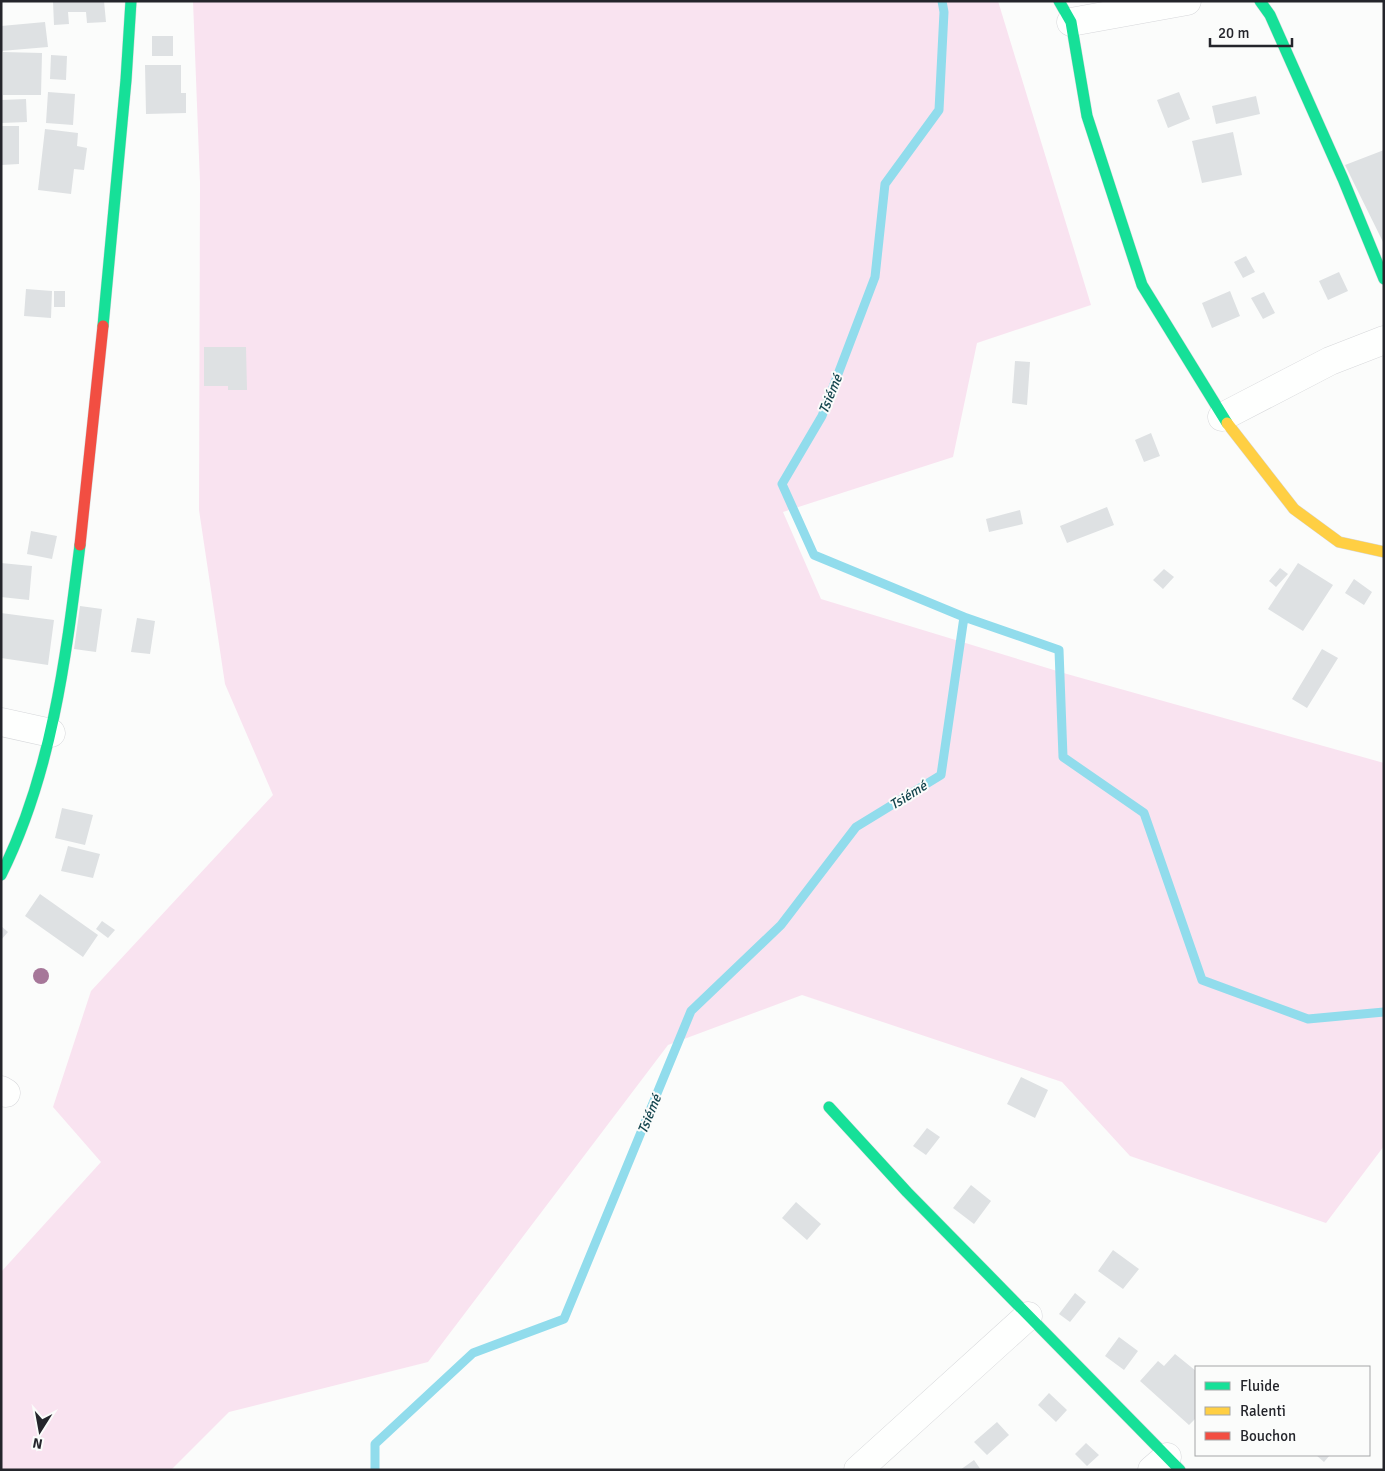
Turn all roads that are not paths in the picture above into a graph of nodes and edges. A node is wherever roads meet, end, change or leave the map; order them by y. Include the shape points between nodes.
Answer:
1 (131, 1) edge
2 (1187, 1) edge
3 (1260, 1) edge
4 (1065, 12) edge
5 (1384, 279) edge
6 (1384, 340) edge
7 (1222, 417) junction
8 (1384, 552) edge
9 (1, 722) edge
10 (51, 733) junction
11 (1, 875) edge
12 (829, 1107) dead end
13 (1028, 1316) junction
14 (1166, 1465) edge
15 (858, 1470) edge

1 - 10 street via 117,199 77,579
2 - 4 street
3 - 5 street via 1270,15
4 - 7 street via 1087,116 1142,285
6 - 7 street via 1330,361
7 - 8 street via 1294,509 1339,542
9 - 10 street
10 - 11 street via 26,820
12 - 13 street
13 - 14 street
13 - 15 street

